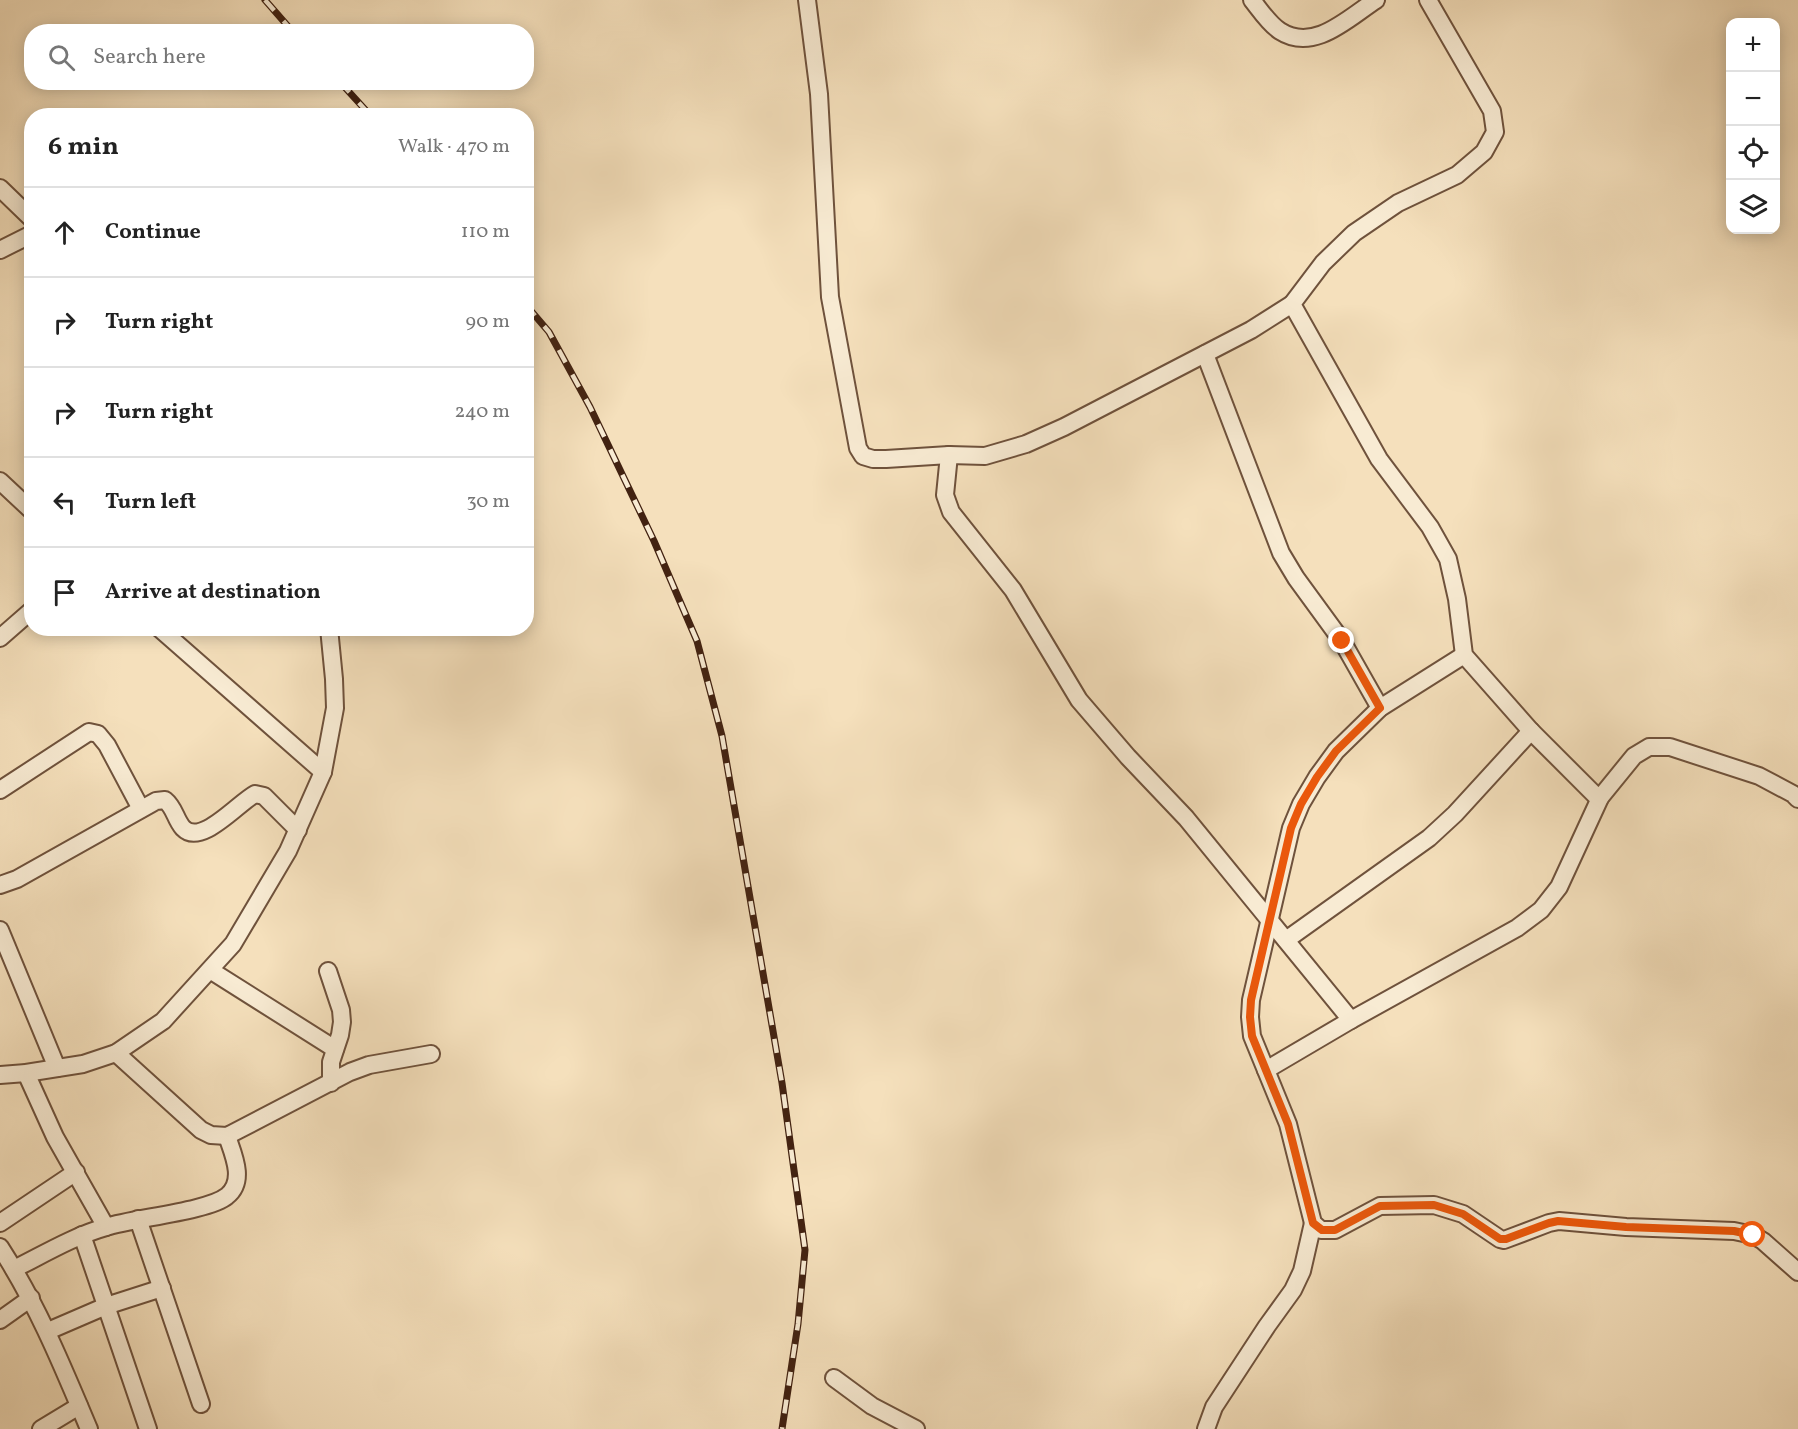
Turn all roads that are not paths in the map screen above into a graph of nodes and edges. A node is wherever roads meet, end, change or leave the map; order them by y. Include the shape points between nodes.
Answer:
1 (807, 0) edge
2 (1252, 0) edge
3 (1376, 0) edge
4 (1428, 0) edge
5 (0, 188) edge
6 (24, 211) edge
7 (24, 238) edge
8 (0, 250) edge
9 (1293, 304) junction
10 (1205, 354) junction
11 (949, 455) junction
12 (0, 481) edge
13 (24, 504) edge
14 (24, 617) edge
15 (168, 636) edge
16 (330, 636) edge
17 (0, 638) edge
18 (1464, 655) junction
19 (1380, 708) junction
20 (1531, 731) junction
21 (323, 772) junction
22 (0, 790) edge
23 (1600, 798) junction
24 (1798, 799) edge
25 (141, 809) junction
26 (298, 830) junction
27 (0, 885) edge
28 (1269, 919) junction
29 (0, 930) edge
30 (1286, 940) junction
31 (210, 970) junction
32 (328, 971) dead end
33 (1351, 1020) junction
34 (335, 1049) junction
35 (116, 1053) junction
36 (431, 1054) dead end
37 (57, 1068) junction
38 (1266, 1070) junction
39 (26, 1073) junction
40 (0, 1074) edge
41 (331, 1083) junction
42 (227, 1136) junction
43 (76, 1172) junction
44 (138, 1219) junction
45 (0, 1223) edge
46 (1313, 1223) junction
47 (106, 1227) junction
48 (82, 1235) junction
49 (0, 1247) edge
50 (14, 1269) junction
51 (1798, 1272) edge
52 (162, 1288) junction
53 (31, 1298) junction
54 (106, 1306) junction
55 (0, 1320) edge
56 (48, 1331) junction
57 (834, 1378) dead end
58 (201, 1404) dead end
59 (79, 1406) junction
60 (41, 1429) edge
61 (89, 1429) edge
62 (148, 1429) edge
63 (916, 1429) edge
64 (1206, 1429) edge

1 - 11 street via 819,94 830,297 858,448 863,456 873,459
2 - 3 street via 1279,30 1294,38 1310,39
4 - 9 street via 1492,111 1495,132 1484,152 1457,175 1398,203 1354,233 1323,263
5 - 6 street
7 - 8 street
9 - 10 street
9 - 18 street via 1380,459 1430,527 1448,559
10 - 11 street via 1026,444 985,456
10 - 19 street via 1281,553 1342,641
11 - 28 street via 945,495 951,512 1013,590 1079,700 1186,818
12 - 13 street
14 - 17 street
15 - 21 street
16 - 21 street via 335,708
18 - 19 street
18 - 20 street
19 - 28 street via 1336,751 1301,804 1291,828
20 - 23 street
20 - 30 street via 1429,838
21 - 26 street
22 - 25 street via 89,732 98,734 107,745
23 - 24 street via 1634,756 1649,747 1670,747 1759,777
23 - 33 street via 1574,859 1541,910 1517,928
25 - 26 street via 165,800 182,827 191,834 200,833 255,794 264,796
25 - 27 street
26 - 31 street via 233,944
28 - 30 street
28 - 38 street via 1250,1017 1252,1036
29 - 37 street
30 - 33 street
31 - 34 street
31 - 35 street via 163,1022
32 - 34 street via 341,1010
33 - 38 street
34 - 41 street
35 - 37 street
35 - 42 street via 201,1130
36 - 41 street via 369,1065
37 - 39 street
38 - 46 street via 1288,1124
39 - 40 street
39 - 43 street
41 - 42 street
42 - 44 street via 237,1170 235,1185 227,1196 202,1206
43 - 45 street
43 - 47 street
44 - 47 street
44 - 52 street
46 - 51 street via 1322,1230 1335,1230 1380,1206 1434,1205 1463,1214 1500,1239 1558,1221 1734,1231 1763,1241
46 - 64 street via 1302,1271 1293,1290 1214,1407
47 - 48 street
48 - 50 street
48 - 54 street
49 - 50 street
50 - 53 street
52 - 54 street
52 - 58 street
53 - 55 street
53 - 56 street
54 - 56 street
54 - 62 street
56 - 59 street
57 - 63 street via 872,1406
59 - 60 street
59 - 61 street

